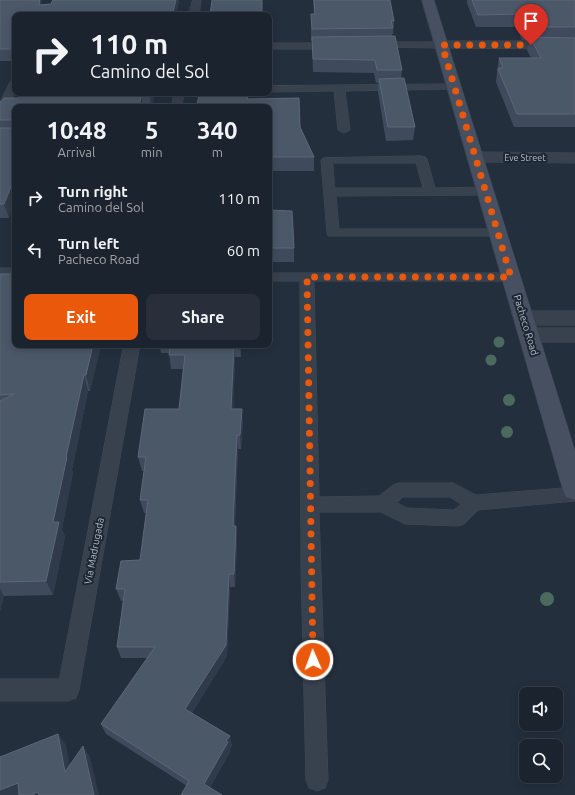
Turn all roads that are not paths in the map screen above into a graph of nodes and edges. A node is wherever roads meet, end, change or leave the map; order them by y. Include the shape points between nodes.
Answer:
1 (197, 0) edge
2 (428, 0) edge
3 (195, 12) edge
4 (363, 45) edge
5 (442, 45) junction
6 (575, 45) edge
7 (272, 46) edge
8 (340, 46) edge
9 (454, 87) junction
10 (12, 88) edge
11 (339, 88) junction
12 (272, 89) edge
13 (0, 113) edge
14 (344, 130) dead end
15 (476, 158) junction
16 (575, 158) edge
17 (486, 191) junction
18 (330, 192) junction
19 (425, 192) junction
20 (498, 233) junction
21 (0, 272) edge
22 (12, 272) edge
23 (272, 277) edge
24 (307, 277) junction
25 (511, 277) junction
26 (575, 318) edge
27 (526, 327) junction
28 (575, 335) edge
29 (131, 348) edge
30 (575, 490) edge
31 (575, 494) edge
32 (474, 503) junction
33 (310, 504) junction
34 (383, 504) junction
35 (0, 690) edge
36 (317, 780) dead end

1 - 3 lane
2 - 5 street, Pacheco Road
4 - 5 lane
5 - 6 street
5 - 9 street, Pacheco Road
7 - 8 lane
9 - 11 lane
9 - 15 street, Pacheco Road
10 - 13 lane
11 - 12 lane
11 - 14 lane
15 - 16 street, Eve Street
15 - 17 street, Pacheco Road
17 - 19 lane
17 - 20 street, Pacheco Road
18 - 19 lane
18 - 19 lane via 326,160 421,160
18 - 20 lane via 332,234
20 - 25 street, Pacheco Road
21 - 22 lane
23 - 24 lane
24 - 25 lane
24 - 33 lane
25 - 27 street, Pacheco Road
26 - 27 street
27 - 28 street
27 - 30 street, Pacheco Road
29 - 35 lane, Via Madrugada via 68,690
31 - 32 lane
32 - 34 lane via 453,490 399,490
32 - 34 lane via 458,518 405,516
33 - 34 lane
33 - 36 lane

